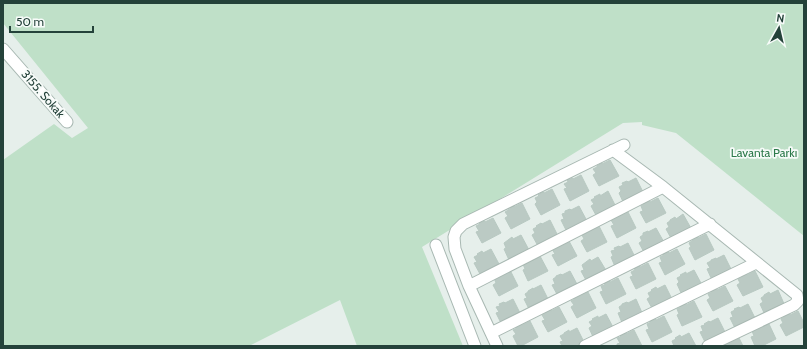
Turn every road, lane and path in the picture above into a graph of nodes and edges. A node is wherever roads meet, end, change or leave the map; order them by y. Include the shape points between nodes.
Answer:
1 (3, 49) edge
2 (67, 122) dead end
3 (624, 144) dead end
4 (613, 150) junction
5 (663, 187) junction
6 (710, 224) junction
7 (436, 245) dead end
8 (756, 263) junction
9 (469, 286) junction
10 (491, 333) junction
11 (475, 346) edge
12 (497, 346) edge
13 (585, 346) edge
14 (708, 346) edge

1 - 2 street, 3155. Sokak
3 - 4 street
4 - 5 street
4 - 9 street via 463,224 454,237 455,249
5 - 6 street
5 - 9 street
6 - 8 street
6 - 10 street
7 - 11 street
8 - 13 street
8 - 14 street via 797,295 798,301
9 - 10 street
10 - 12 street

